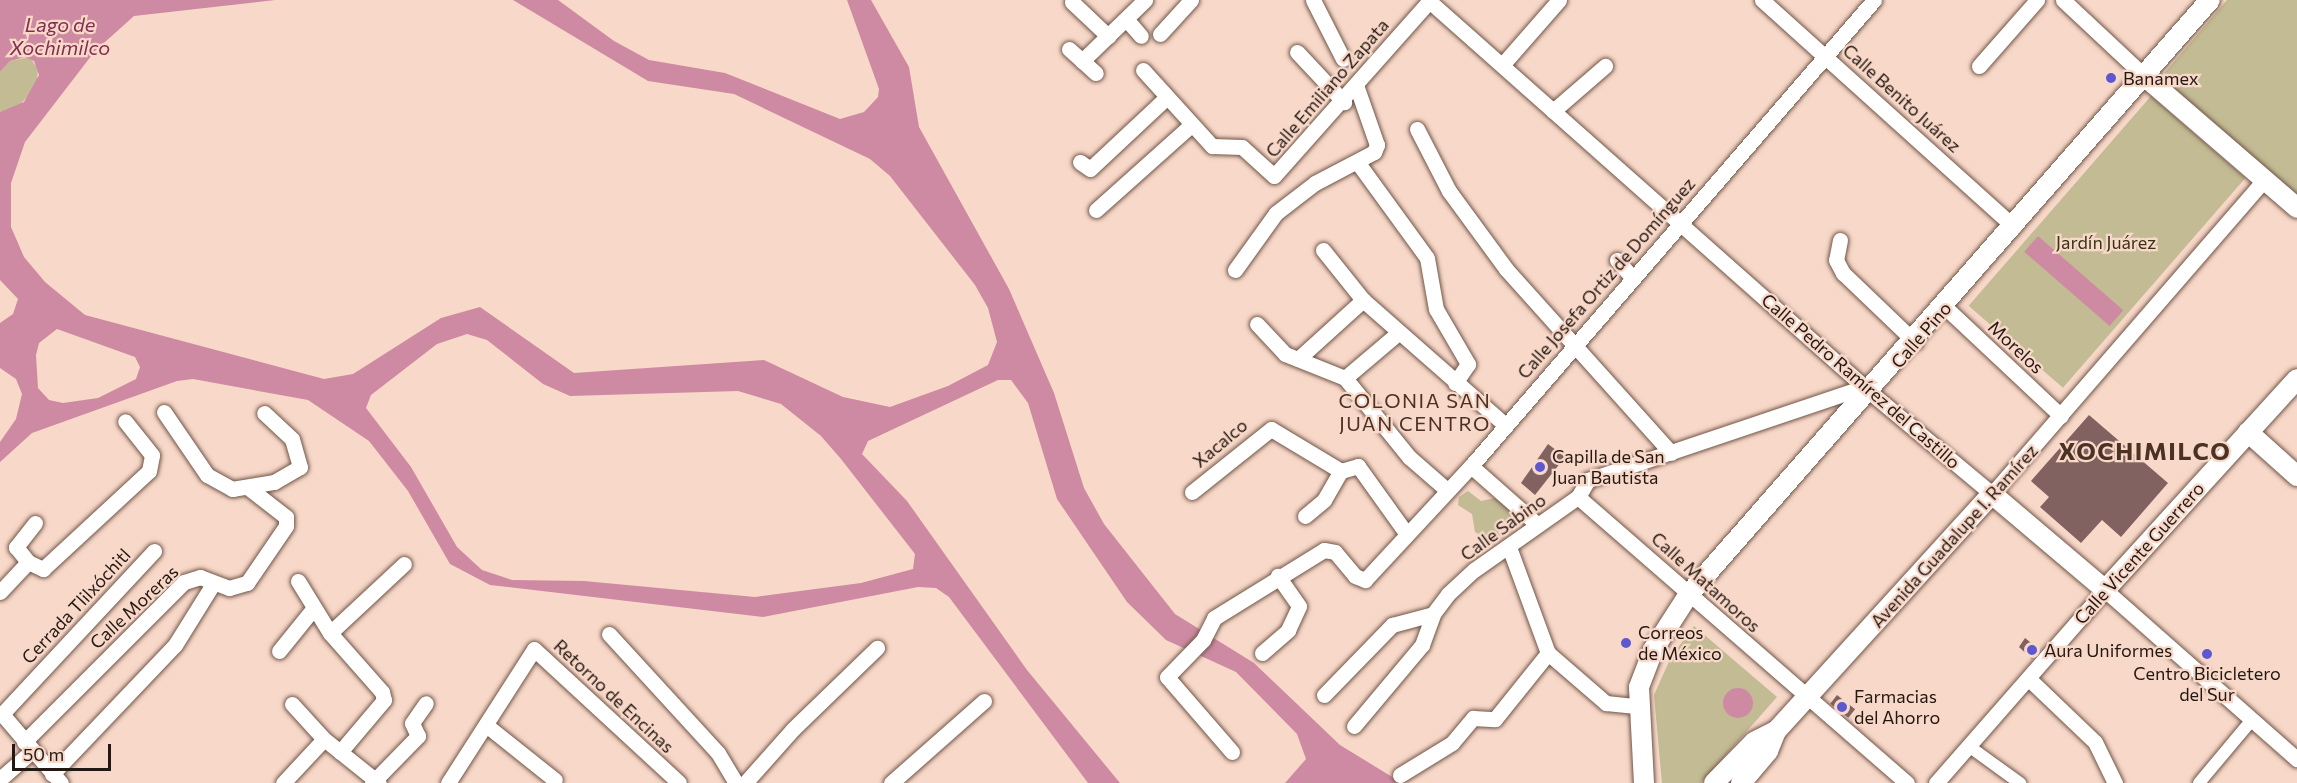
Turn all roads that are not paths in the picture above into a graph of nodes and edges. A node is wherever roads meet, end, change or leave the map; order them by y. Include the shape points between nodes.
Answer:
1 (1145, 0) edge
2 (1191, 0) edge
3 (1313, 0) edge
4 (1429, 0) edge
5 (1559, 0) edge
6 (1762, 0) edge
7 (1874, 0) edge
8 (2037, 0) edge
9 (2062, 0) edge
10 (2210, 0) edge
11 (1070, 4) edge
12 (1127, 20) junction
13 (1160, 34) dead end
14 (1108, 36) junction
15 (1141, 36) dead end
16 (1069, 49) dead end
17 (1297, 52) dead end
18 (1826, 56) junction
19 (1343, 58) dead end
20 (1082, 61) junction
21 (1503, 64) junction
22 (1605, 66) dead end
23 (1979, 66) dead end
24 (1143, 70) dead end
25 (1096, 74) dead end
26 (2142, 74) junction
27 (1356, 85) junction
28 (1167, 97) junction
29 (1344, 102) junction
30 (1553, 111) junction
31 (1191, 125) junction
32 (1417, 129) dead end
33 (1080, 162) dead end
34 (1358, 163) junction
35 (2264, 180) junction
36 (2297, 208) edge
37 (1096, 210) dead end
38 (1681, 221) junction
39 (2014, 227) junction
40 (1840, 240) dead end
41 (1323, 250) dead end
42 (1617, 260) dead end
43 (1235, 270) dead end
44 (1632, 277) junction
45 (1364, 300) junction
46 (1944, 308) junction
47 (1257, 324) dead end
48 (1398, 333) junction
49 (1915, 342) junction
50 (1572, 347) junction
51 (1298, 359) junction
52 (1345, 378) junction
53 (2297, 379) edge
54 (1455, 383) junction
55 (1867, 390) junction
56 (164, 412) dead end
57 (264, 413) dead end
58 (2061, 416) junction
59 (125, 421) dead end
60 (1504, 424) junction
61 (2247, 432) junction
62 (1671, 453) junction
63 (1471, 466) junction
64 (1341, 471) junction
65 (2297, 477) edge
66 (250, 489) junction
67 (1448, 490) junction
68 (1192, 492) dead end
69 (1992, 494) junction
70 (1578, 497) junction
71 (1305, 516) dead end
72 (35, 523) dead end
73 (1538, 525) junction
74 (1406, 533) junction
75 (1509, 547) junction
76 (154, 551) dead end
77 (28, 562) junction
78 (404, 564) dead end
79 (1278, 576) junction
80 (298, 581) dead end
81 (213, 584) junction
82 (2105, 590) junction
83 (0, 592) edge
84 (1689, 594) junction
85 (314, 609) junction
86 (1433, 614) junction
87 (330, 633) junction
88 (609, 634) dead end
89 (877, 648) dead end
90 (279, 651) dead end
91 (1262, 653) dead end
92 (1548, 653) junction
93 (2029, 680) junction
94 (1324, 694) dead end
95 (1807, 697) junction
96 (984, 701) dead end
97 (426, 703) dead end
98 (292, 704) dead end
99 (1636, 706) junction
100 (2251, 721) junction
101 (486, 725) junction
102 (1354, 726) dead end
103 (1776, 731) junction
104 (324, 739) junction
105 (28, 747) junction
106 (1970, 747) junction
107 (340, 752) junction
108 (1232, 752) dead end
109 (2297, 759) edge
110 (1400, 776) dead end
111 (56, 778) edge
112 (0, 779) edge
113 (555, 780) dead end
114 (896, 781) edge
115 (375, 782) edge
116 (739, 782) edge
117 (283, 783) edge
118 (448, 783) edge
119 (679, 783) edge
120 (1644, 783) edge
121 (1714, 783) edge
122 (1741, 783) edge
123 (1907, 783) edge
124 (1936, 783) edge
125 (2020, 783) edge
126 (2115, 783) edge
127 (2199, 783) edge

1 - 12 street
2 - 13 street
3 - 19 street
4 - 21 street, Calle Pedro Ramírez del Castillo
4 - 27 street, Calle Emiliano Zapata
5 - 21 street
6 - 18 street, Calle Benito Juárez
7 - 18 street, Calle Josefa Ortiz de Domínguez
8 - 23 street
9 - 26 street
10 - 26 street, Calle Pino
11 - 14 street
12 - 14 street
12 - 15 street
14 - 20 street
16 - 20 street
17 - 29 street
18 - 38 street, Calle Josefa Ortiz de Domínguez
18 - 39 street, Calle Benito Juárez
20 - 25 street
21 - 30 street, Calle Pedro Ramírez del Castillo
22 - 30 street
24 - 28 street, Calle Emiliano Zapata
26 - 35 street
26 - 39 street, Calle Pino
27 - 29 street, Calle Emiliano Zapata
27 - 34 street via 1377,146
28 - 31 street, Calle Emiliano Zapata
28 - 33 street via 1090,170
29 - 31 street, Calle Emiliano Zapata via 1274,176 1242,147 1212,146
30 - 38 street, Calle Pedro Ramírez del Castillo
31 - 37 street
32 - 50 street via 1449,191
34 - 43 street via 1315,183 1276,213
34 - 54 street via 1427,258 1436,309 1468,364
35 - 36 street
35 - 58 street, Avenida Guadalupe I. Ramírez
38 - 44 street, Calle Josefa Ortiz de Domínguez
38 - 55 street, Calle Pedro Ramírez del Castillo
39 - 46 street, Calle Pino
40 - 49 street via 1836,260 1843,273
41 - 45 street
42 - 44 street
44 - 50 street, Calle Josefa Ortiz de Domínguez
45 - 48 street
45 - 51 street
46 - 49 street, Calle Pino
46 - 58 street, Morelos
47 - 51 street via 1285,354
48 - 52 street
48 - 54 street
49 - 55 street, Calle Pino
50 - 60 street, Calle Josefa Ortiz de Domínguez
50 - 62 street
51 - 52 street
52 - 67 street via 1409,456
53 - 61 street, Calle Vicente Guerrero
54 - 60 street
55 - 62 street, Calle Sabino
55 - 69 street, Calle Pedro Ramírez del Castillo
55 - 84 street, Calle Pino
56 - 66 street via 207,475 232,489
57 - 66 street via 292,439 300,467 283,479
58 - 69 street, Avenida Guadalupe I. Ramírez
59 - 77 street via 152,455 149,471 51,564 43,568
60 - 63 street, Calle Josefa Ortiz de Domínguez
61 - 65 street
61 - 82 street, Calle Vicente Guerrero
62 - 70 street, Calle Sabino via 1588,480
63 - 67 street, Calle Josefa Ortiz de Domínguez
63 - 73 street
64 - 68 street, Xacalco via 1271,429
64 - 71 street via 1324,500
64 - 74 street, Xacalco via 1358,466
66 - 81 street, Calle Moreras via 286,517 286,526 247,583 239,588
67 - 74 street, Calle Josefa Ortiz de Domínguez
69 - 82 street, Calle Pedro Ramírez del Castillo
69 - 95 street, Avenida Guadalupe I. Ramírez
70 - 73 street, Calle Sabino
70 - 84 street, Calle Matamoros
72 - 77 street via 16,543
73 - 75 street, Calle Sabino
74 - 79 street, Calle Josefa Ortiz de Domínguez via 1365,580 1330,550
75 - 86 street, Calle Sabino via 1474,570
75 - 92 street
76 - 105 street, Cerrada Tlilxóchitl via 2,714
77 - 83 street
78 - 87 street
79 - 91 street via 1299,606 1288,630
79 - 108 street via 1214,618 1183,663 1167,677
80 - 85 street
81 - 105 street, Calle Moreras via 200,576 184,582
81 - 111 street via 175,645
82 - 93 street, Calle Vicente Guerrero
82 - 100 street, Calle Pedro Ramírez del Castillo
84 - 95 street, Calle Matamoros
84 - 99 street, Calle Pino via 1644,668
85 - 87 street
85 - 90 street
86 - 94 street via 1392,625
86 - 102 street, Calle Sabino via 1422,645
87 - 107 street via 382,692 384,700
88 - 116 street via 718,753
89 - 116 street
92 - 99 street via 1606,703
92 - 110 street via 1495,719 1473,718 1452,743
93 - 106 street, Calle Vicente Guerrero
93 - 126 street via 2096,742
95 - 103 street, Avenida Guadalupe I. Ramírez
95 - 123 street, Calle Matamoros
96 - 114 street
97 - 115 street via 412,723 418,736
98 - 104 street
99 - 120 street, Calle Pino
100 - 109 street, Calle Pedro Ramírez del Castillo
100 - 127 street
101 - 113 street
101 - 118 street, Retorno de Encinas
101 - 119 street, Retorno de Encinas via 534,649
103 - 121 street via 1754,742
103 - 122 street, Avenida Guadalupe I. Ramírez via 1768,752
104 - 107 street
104 - 117 street
105 - 111 street
105 - 112 street
106 - 124 street, Calle Vicente Guerrero
106 - 125 street
107 - 115 street

